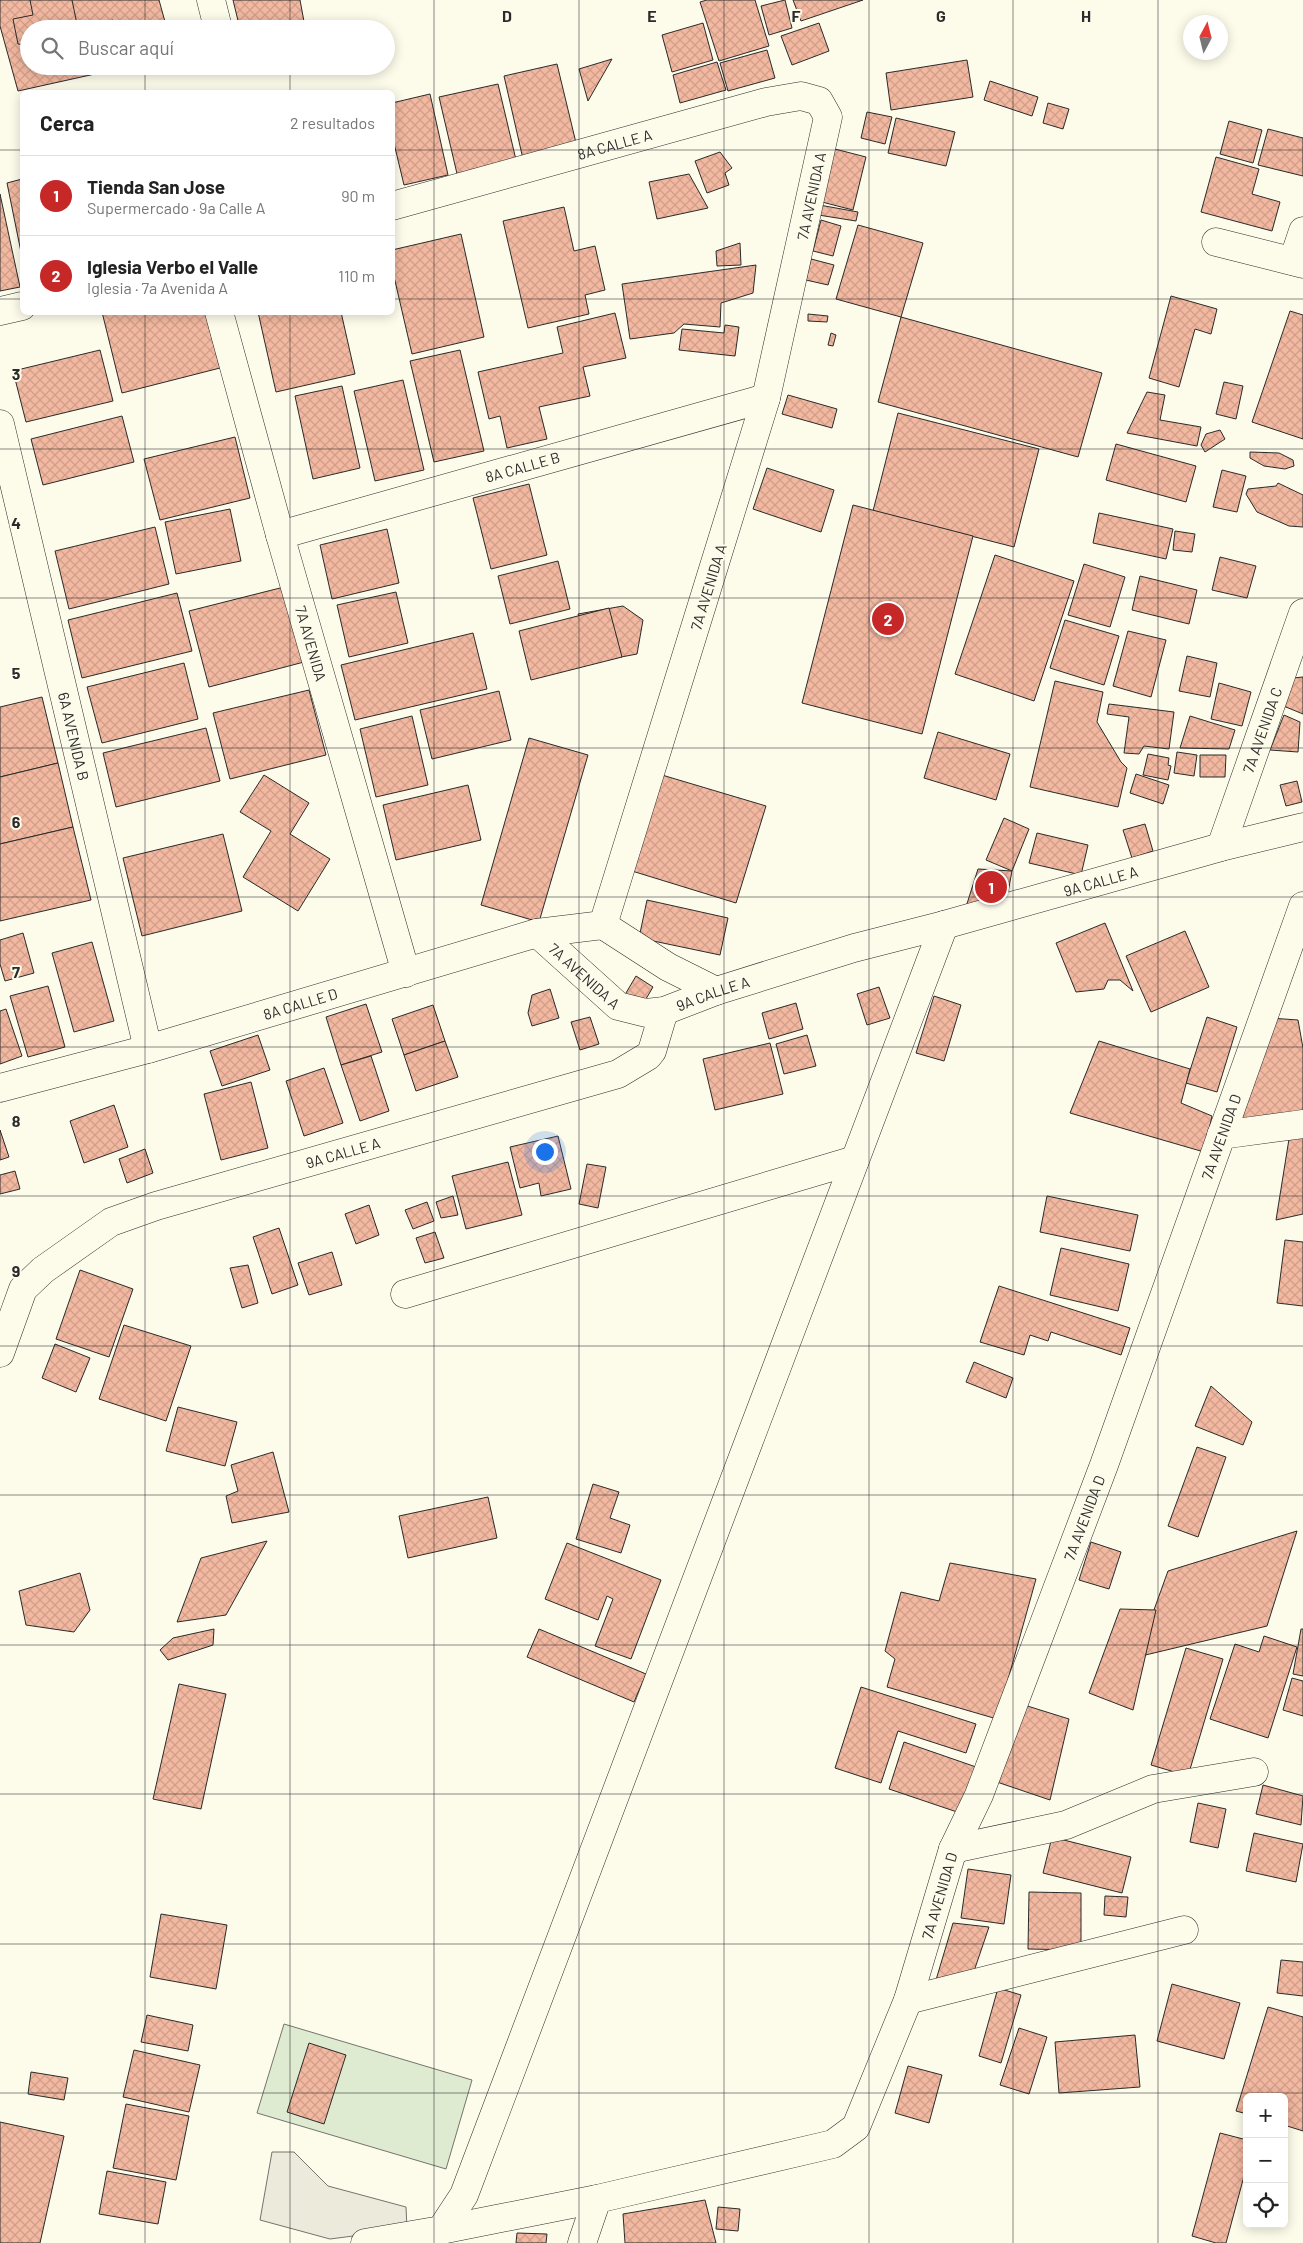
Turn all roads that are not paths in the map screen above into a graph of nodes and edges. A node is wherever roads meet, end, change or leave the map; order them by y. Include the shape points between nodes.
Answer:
1 (211, 0) edge
2 (216, 20) edge
3 (828, 117) joint
4 (395, 205) edge
5 (1303, 231) edge
6 (1216, 242) dead end
7 (1298, 262) edge
8 (20, 307) edge
9 (0, 312) edge
10 (220, 315) edge
11 (766, 398) junction
12 (0, 424) edge
13 (280, 535) junction
14 (1303, 613) edge
15 (1303, 827) edge
16 (1221, 847) junction
17 (1303, 906) edge
18 (944, 925) junction
19 (603, 926) junction
20 (538, 933) junction
21 (406, 973) junction
22 (716, 991) junction
23 (664, 1011) junction
24 (148, 1049) junction
25 (0, 1088) edge
26 (1303, 1124) edge
27 (1221, 1135) junction
28 (855, 1160) junction
29 (405, 1294) dead end
30 (0, 1353) edge
31 (1254, 1772) dead end
32 (953, 1849) junction
33 (1184, 1930) dead end
34 (908, 2000) junction
35 (597, 2199) junction
36 (441, 2230) junction
37 (365, 2243) edge
38 (582, 2243) edge

1 - 2 street
3 - 4 street, 8A CALLE A via 819,101 810,98 801,96 766,102
3 - 11 street, 7A AVENIDA A
5 - 7 street
6 - 7 street
8 - 9 street
10 - 13 street, 7A AVENIDA
11 - 13 street, 8A CALLE B
11 - 19 street, 7A AVENIDA A
12 - 24 street, 6A AVENIDA B
13 - 21 street, 7A AVENIDA
14 - 16 street, 7A AVENIDA C
15 - 16 street, 9A CALLE A
16 - 18 street, 9A CALLE A
17 - 27 street, 7A AVENIDA D
18 - 22 street, 9A CALLE A via 854,948
18 - 28 street
19 - 20 street, 8A CALLE D
19 - 22 street via 668,967
20 - 21 street, 8A CALLE D
20 - 23 street, 7A AVENIDA A via 618,1006 646,1013
21 - 24 street, 8A CALLE D
22 - 23 street, 9A CALLE A
23 - 30 street, 9A CALLE A via 652,1051 618,1074 156,1206 111,1222 43,1270 23,1289
24 - 25 street, 8A CALLE D
26 - 27 street
27 - 32 street, 7A AVENIDA D via 1104,1465 979,1795
28 - 29 street
28 - 36 street via 464,2195
31 - 32 street via 1153,1789 1066,1825
32 - 34 street, 7A AVENIDA D
33 - 34 street
34 - 35 street, 7A AVENIDA D via 856,2127 833,2144
35 - 36 street
35 - 38 street
36 - 37 street

